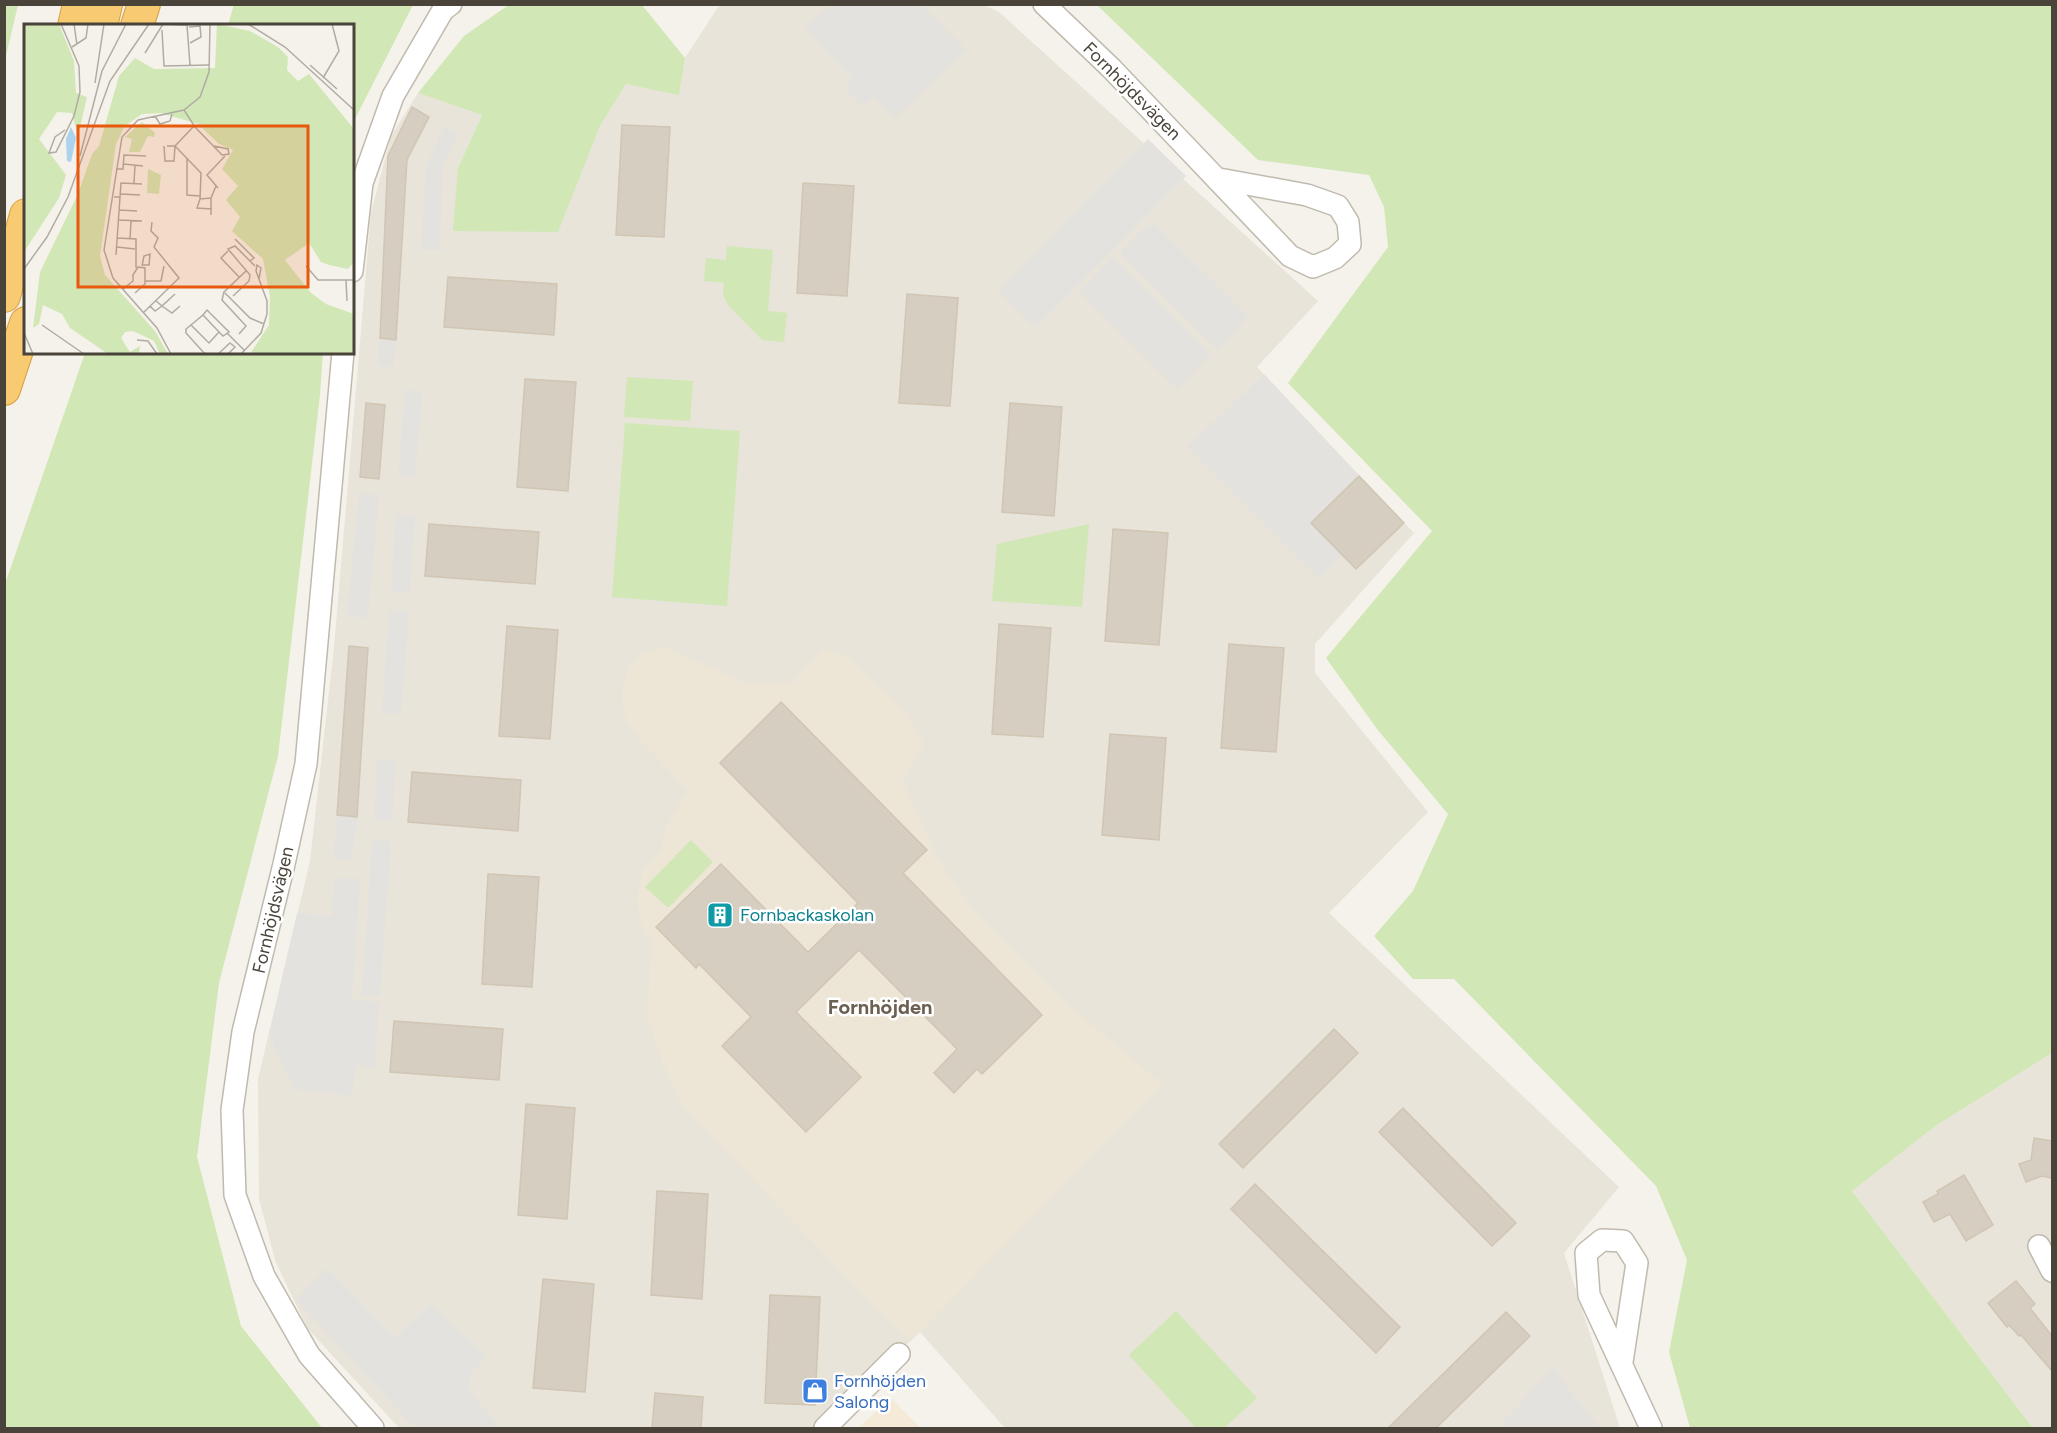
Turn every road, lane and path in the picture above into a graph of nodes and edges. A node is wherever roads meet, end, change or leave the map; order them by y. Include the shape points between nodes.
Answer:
1 (144, 4) edge
2 (451, 4) edge
3 (1044, 4) edge
4 (138, 24) edge
5 (1219, 179) junction
6 (24, 222) edge
7 (354, 253) edge
8 (4, 296) edge
9 (24, 329) edge
10 (343, 354) edge
11 (4, 389) edge
12 (2039, 1246) dead end
13 (2052, 1271) edge
14 (899, 1354) dead end
15 (1622, 1362) junction
16 (373, 1428) edge
17 (825, 1428) edge
18 (1651, 1428) edge

1 - 4 highway
2 - 7 street via 393,96 362,183
3 - 5 street, Fornhöjdsvägen
5 - 5 street, Fornhöjdsvägen via 1290,256 1313,267 1335,258 1350,244 1348,222 1338,206 1307,195
6 - 8 highway
9 - 11 highway
10 - 16 street, Fornhöjdsvägen via 306,765 243,1032 232,1110 235,1195 264,1276 309,1355
12 - 13 street
14 - 17 street
15 - 15 street via 1637,1263 1623,1241 1602,1240 1586,1253 1589,1295
15 - 18 street

